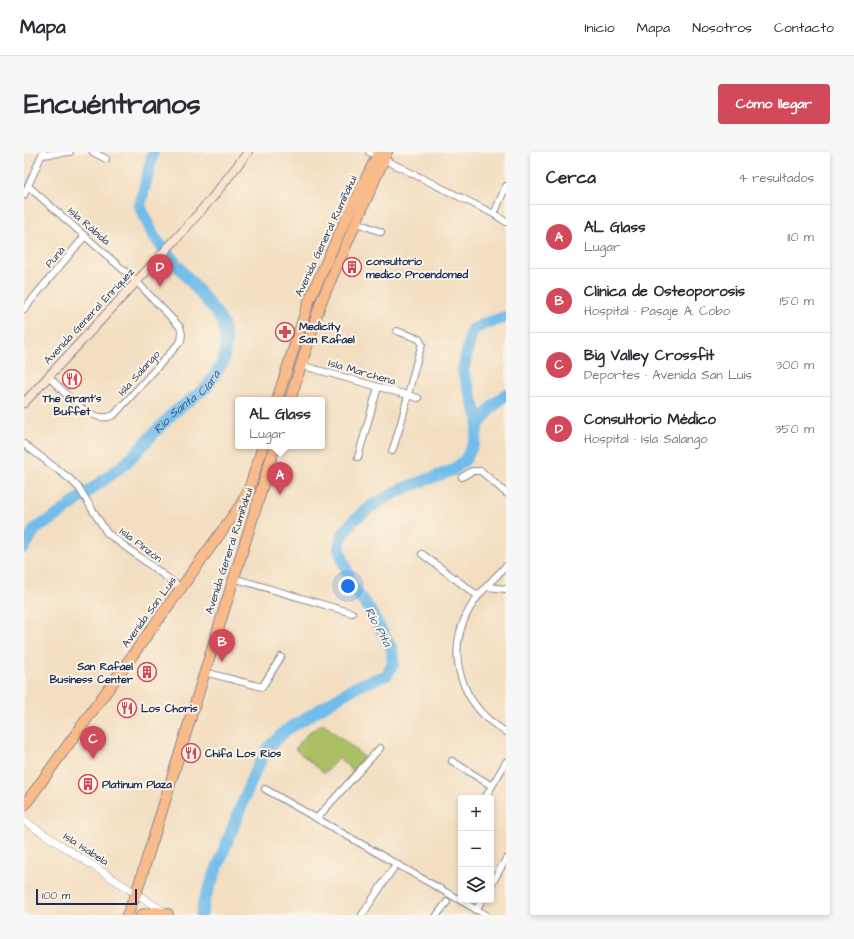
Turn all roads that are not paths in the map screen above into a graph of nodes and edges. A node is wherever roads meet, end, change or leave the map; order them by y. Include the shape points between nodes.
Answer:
1 (70, 152) edge
2 (93, 152) edge
3 (248, 152) edge
4 (43, 154) edge
5 (379, 155) edge
6 (106, 159) dead end
7 (506, 186) edge
8 (29, 187) junction
9 (24, 195) edge
10 (494, 214) junction
11 (356, 222) junction
12 (506, 222) edge
13 (380, 232) dead end
14 (85, 236) junction
15 (136, 281) junction
16 (24, 309) edge
17 (397, 330) dead end
18 (300, 365) junction
19 (48, 376) junction
20 (378, 387) junction
21 (407, 395) junction
22 (279, 397) edge
23 (291, 397) edge
24 (418, 398) dead end
25 (24, 403) edge
26 (24, 444) edge
27 (262, 449) edge
28 (274, 449) edge
29 (392, 451) dead end
30 (358, 457) dead end
31 (462, 477) dead end
32 (249, 489) joint
33 (506, 493) edge
34 (422, 554) dead end
35 (506, 566) edge
36 (233, 578) junction
37 (487, 587) junction
38 (181, 588) junction
39 (506, 589) edge
40 (478, 596) junction
41 (352, 613) dead end
42 (281, 658) dead end
43 (204, 672) junction
44 (506, 732) edge
45 (380, 748) dead end
46 (452, 761) dead end
47 (506, 762) edge
48 (492, 786) junction
49 (265, 789) dead end
50 (487, 795) edge
51 (24, 806) edge
52 (317, 818) junction
53 (24, 821) edge
54 (506, 859) edge
55 (396, 864) junction
56 (494, 880) edge
57 (136, 894) junction
58 (447, 902) dead end
59 (480, 903) edge
60 (476, 910) junction
61 (169, 914) edge
62 (127, 915) edge
63 (142, 915) edge
64 (362, 915) edge
65 (437, 915) edge
66 (486, 915) edge

1 - 4 street
2 - 6 street
3 - 15 main road, Avenida General Enríquez via 176,240
4 - 8 street
5 - 10 street
5 - 11 highway, Avenida General Rumiñahui
5 - 22 highway, Avenida General Rumiñahui via 345,221 309,301
7 - 10 street
8 - 9 street
8 - 14 street, Isla Ràbida
10 - 12 street
11 - 13 street
11 - 18 highway, Avenida General Rumiñahui via 320,302
14 - 15 street, Isla Ràbida
14 - 16 street, Punà
15 - 19 main road, Avenida General Enríquez
15 - 19 street, Isla Salango via 180,327 182,337 114,415 103,418 92,416
17 - 21 street via 419,339 422,343
18 - 20 street, Isla Marchena
18 - 23 highway, Avenida General Rumiñahui
19 - 25 main road, Avenida General Enríquez
20 - 21 street, Isla Marchena
20 - 30 street
21 - 24 street, Isla Marchena
21 - 29 street
26 - 38 street, Isla Pinzòn via 79,488 107,533
27 - 32 highway, Avenida General Rumiñahui
28 - 36 highway, Avenida General Rumiñahui
31 - 33 street via 472,471 481,471
32 - 38 highway, Avenida San Luis via 240,506
34 - 40 street
35 - 37 street
36 - 41 street
36 - 43 highway, Avenida General Rumiñahui
37 - 39 street
37 - 40 street
38 - 51 highway, Avenida San Luis
40 - 44 street via 464,619 460,632 457,659 459,672 466,692 477,709 486,719
42 - 43 street via 262,687
43 - 57 highway, Avenida General Rumiñahui
45 - 52 street
46 - 48 street
47 - 48 street
48 - 50 street
49 - 52 street
52 - 55 street
53 - 57 street, Isla Isabela
54 - 56 street
55 - 60 street
55 - 64 street
57 - 61 street, Isla Isabela
57 - 62 highway, Avenida General Rumiñahui
58 - 65 street
59 - 60 street
60 - 66 street
61 - 63 highway via 156,912

